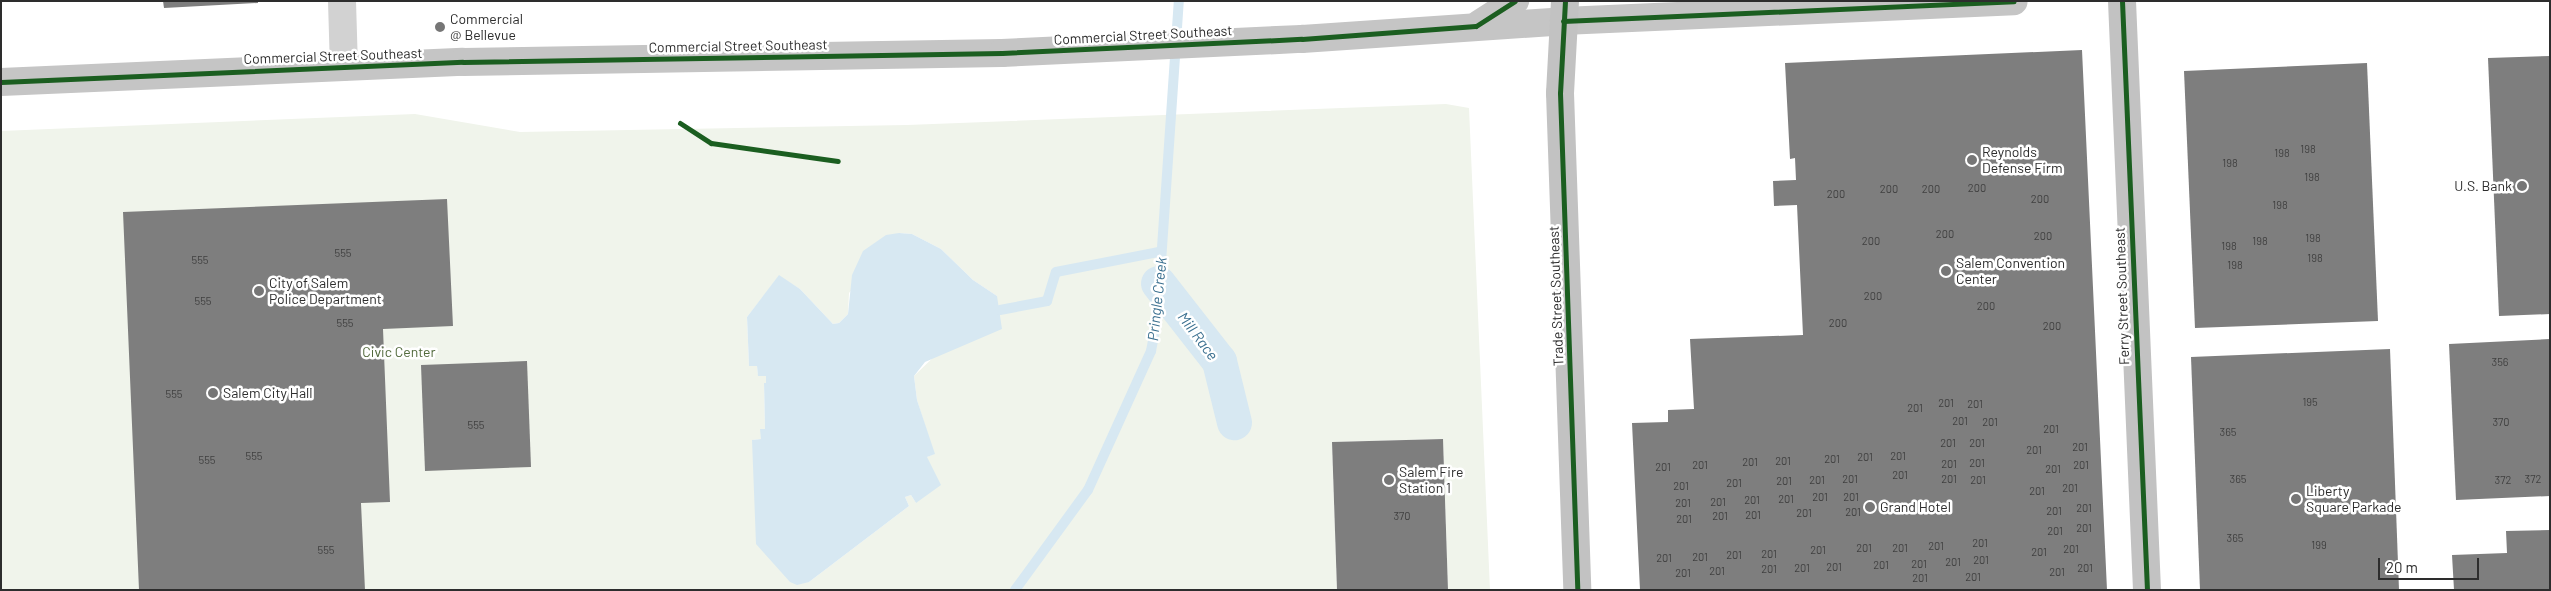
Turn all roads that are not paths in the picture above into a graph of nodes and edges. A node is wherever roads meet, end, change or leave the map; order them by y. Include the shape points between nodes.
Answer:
1 (342, 1) edge
2 (1515, 1) edge
3 (2014, 1) edge
4 (2122, 1) edge
5 (1564, 11) edge
6 (1476, 26) junction
7 (344, 67) junction
8 (1, 82) edge
9 (1577, 590) edge
10 (2147, 590) edge

1 - 7 street
2 - 6 main road
3 - 5 main road, Commercial Street Southeast
4 - 10 highway, Ferry Street Southeast
5 - 6 main road, Commercial Street Southeast
5 - 9 highway, Trade Street Southeast via 1560,93
6 - 7 main road, Commercial Street Southeast via 1302,39 1002,52
7 - 8 main road, Commercial Street Southeast

